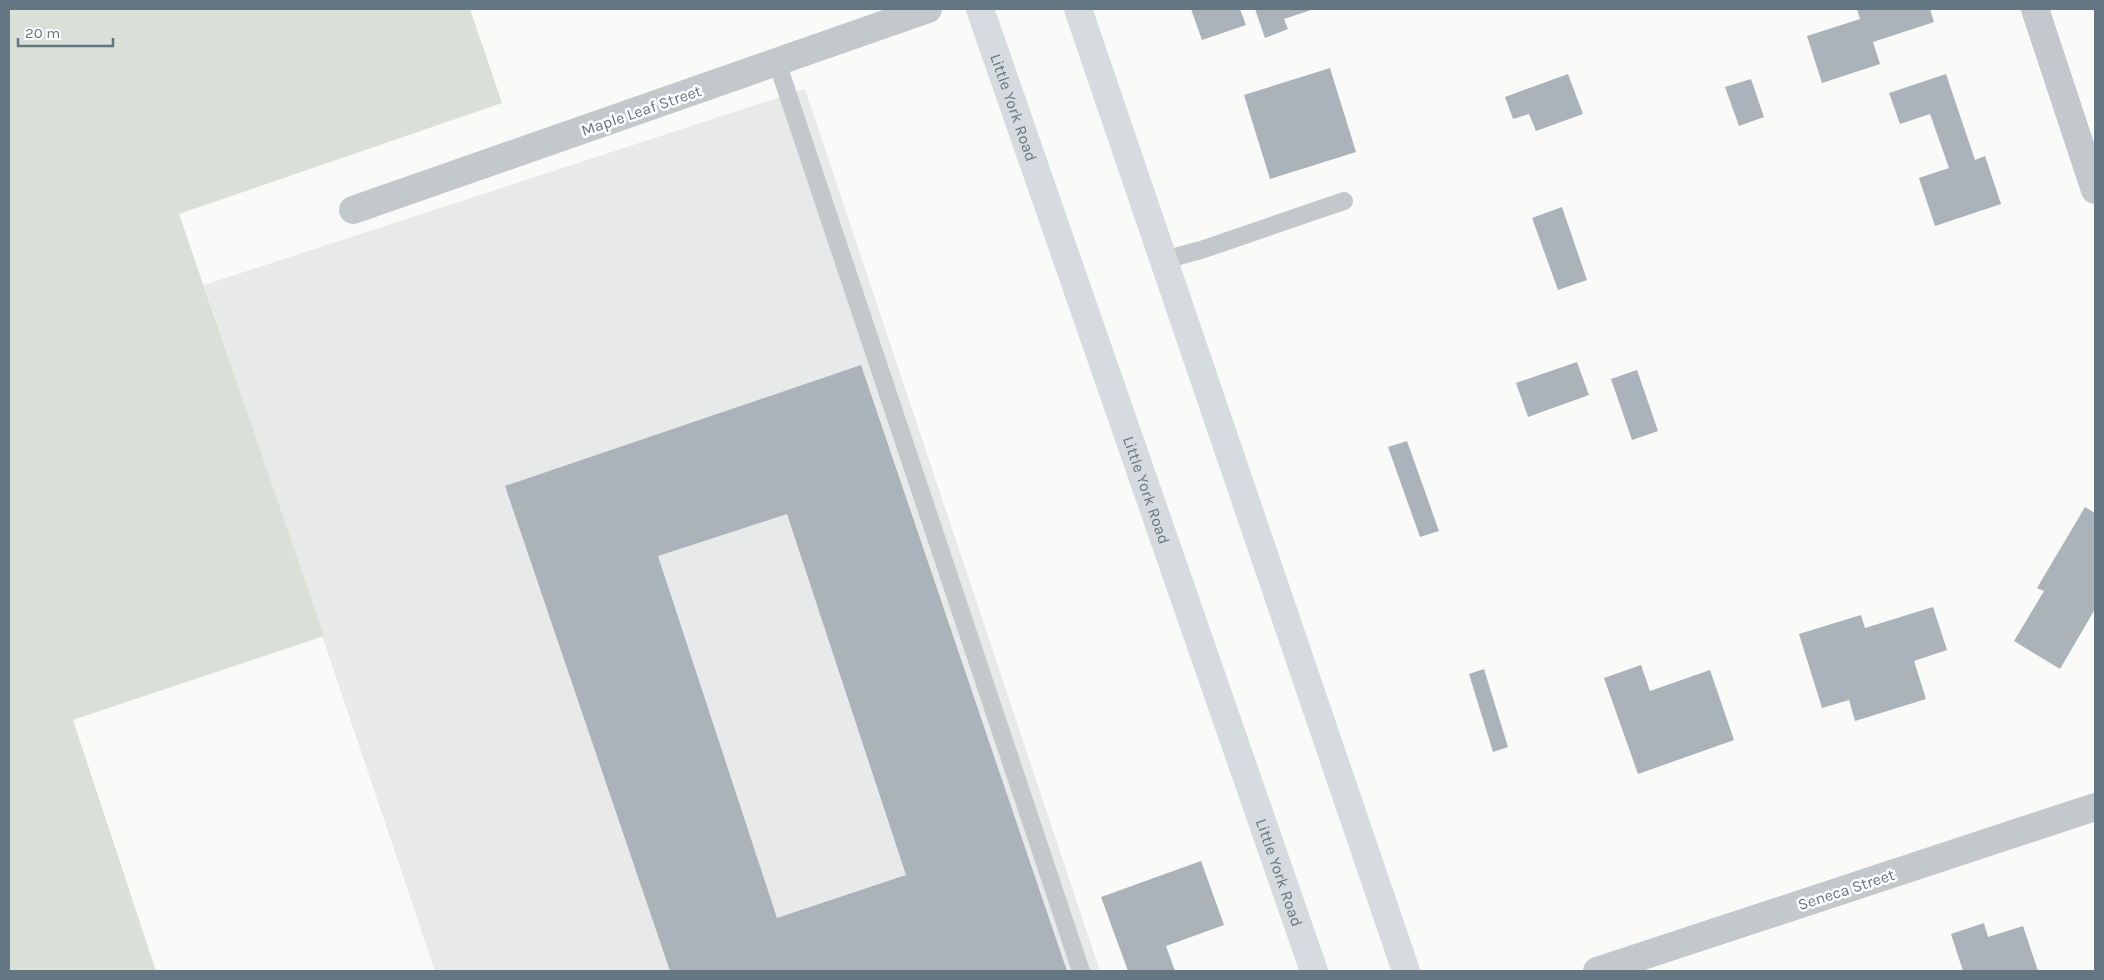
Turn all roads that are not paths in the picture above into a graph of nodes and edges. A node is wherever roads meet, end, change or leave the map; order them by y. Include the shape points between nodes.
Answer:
1 (928, 9) edge
2 (980, 9) edge
3 (1078, 9) edge
4 (2034, 9) edge
5 (777, 62) junction
6 (2095, 190) edge
7 (1344, 200) dead end
8 (353, 210) dead end
9 (1164, 260) junction
10 (2095, 807) edge
11 (1081, 971) edge
12 (1314, 971) edge
13 (1406, 971) edge
14 (1597, 971) edge

1 - 5 street, Maple Leaf Street
2 - 12 main road, Little York Road
3 - 9 main road
4 - 6 street
5 - 8 street, Maple Leaf Street
5 - 11 lane
7 - 9 lane
9 - 13 main road
10 - 14 street, Seneca Street

